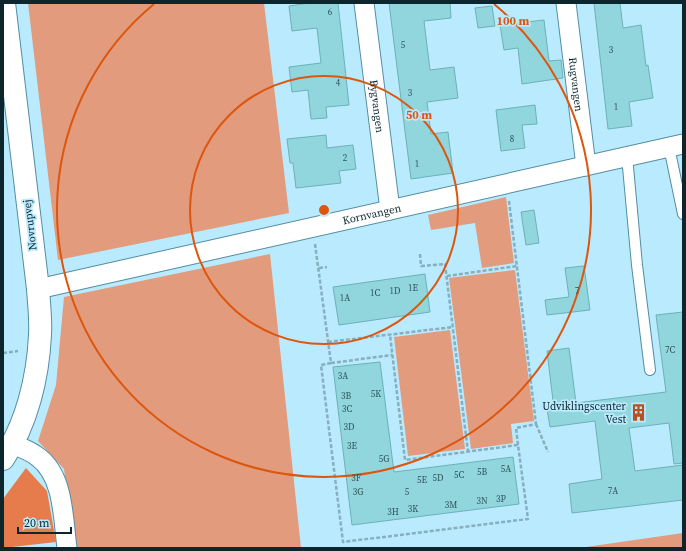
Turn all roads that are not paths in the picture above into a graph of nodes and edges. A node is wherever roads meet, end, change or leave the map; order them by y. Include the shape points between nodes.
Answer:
1 (4, 3) edge
2 (364, 3) edge
3 (566, 3) edge
4 (676, 145) edge
5 (627, 156) junction
6 (586, 166) junction
7 (390, 210) junction
8 (683, 214) edge
9 (38, 289) junction
10 (650, 370) dead end
11 (8, 451) edge
12 (67, 548) edge

1 - 9 street, Novrupvej
2 - 7 street, Bygvangen
3 - 6 street, Rugvangen
4 - 5 street, Kornvangen
4 - 8 lane
5 - 6 street, Kornvangen
5 - 10 lane
6 - 7 street, Kornvangen
7 - 9 street, Kornvangen
9 - 11 street, Novrupvej via 40,335 33,388
11 - 12 street, Novrupvej via 38,457 53,472 61,502

